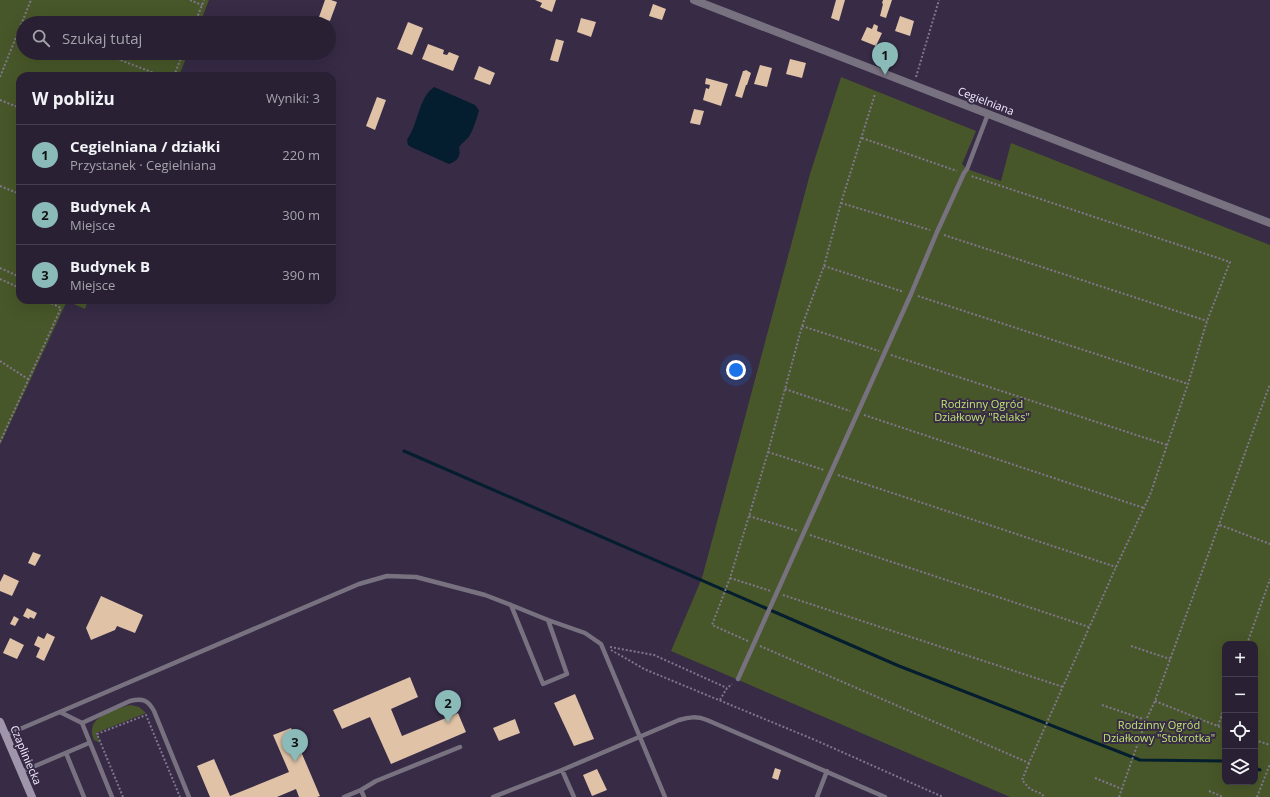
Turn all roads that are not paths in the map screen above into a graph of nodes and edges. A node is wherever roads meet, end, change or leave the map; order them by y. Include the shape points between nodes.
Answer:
1 (694, 0) edge
2 (988, 114) junction
3 (1270, 223) edge
4 (511, 605) junction
5 (548, 620) junction
6 (738, 680) road end
7 (60, 712) junction
8 (0, 722) edge
9 (82, 723) junction
10 (6, 735) junction
11 (640, 736) junction
12 (89, 743) junction
13 (460, 746) dead end
14 (66, 753) junction
15 (562, 770) junction
16 (828, 771) junction
17 (21, 772) junction
18 (361, 790) junction
19 (32, 797) edge
20 (84, 797) edge
21 (112, 797) edge
22 (189, 797) edge
23 (344, 797) edge
24 (364, 797) edge
25 (493, 797) edge
26 (574, 797) edge
27 (665, 797) edge
28 (817, 797) edge
29 (886, 797) edge

1 - 2 street, Cegielniana
2 - 3 street, Cegielniana
2 - 6 lane via 967,169
4 - 5 lane
4 - 5 lane via 543,684 567,674
4 - 7 lane via 416,577 387,576 359,584
5 - 11 lane via 585,633 601,644
7 - 9 lane
7 - 10 lane
8 - 10 main road, Czapliniecka
9 - 12 lane
9 - 22 lane via 137,699 151,704
10 - 17 main road, Czapliniecka
11 - 15 lane
11 - 16 lane via 679,720 702,718
11 - 27 lane
12 - 14 lane
12 - 21 lane
13 - 18 lane
14 - 17 lane
14 - 20 lane
15 - 25 lane
15 - 26 lane
16 - 28 lane
16 - 29 lane
17 - 19 main road, Czapliniecka
18 - 23 lane
18 - 24 lane

